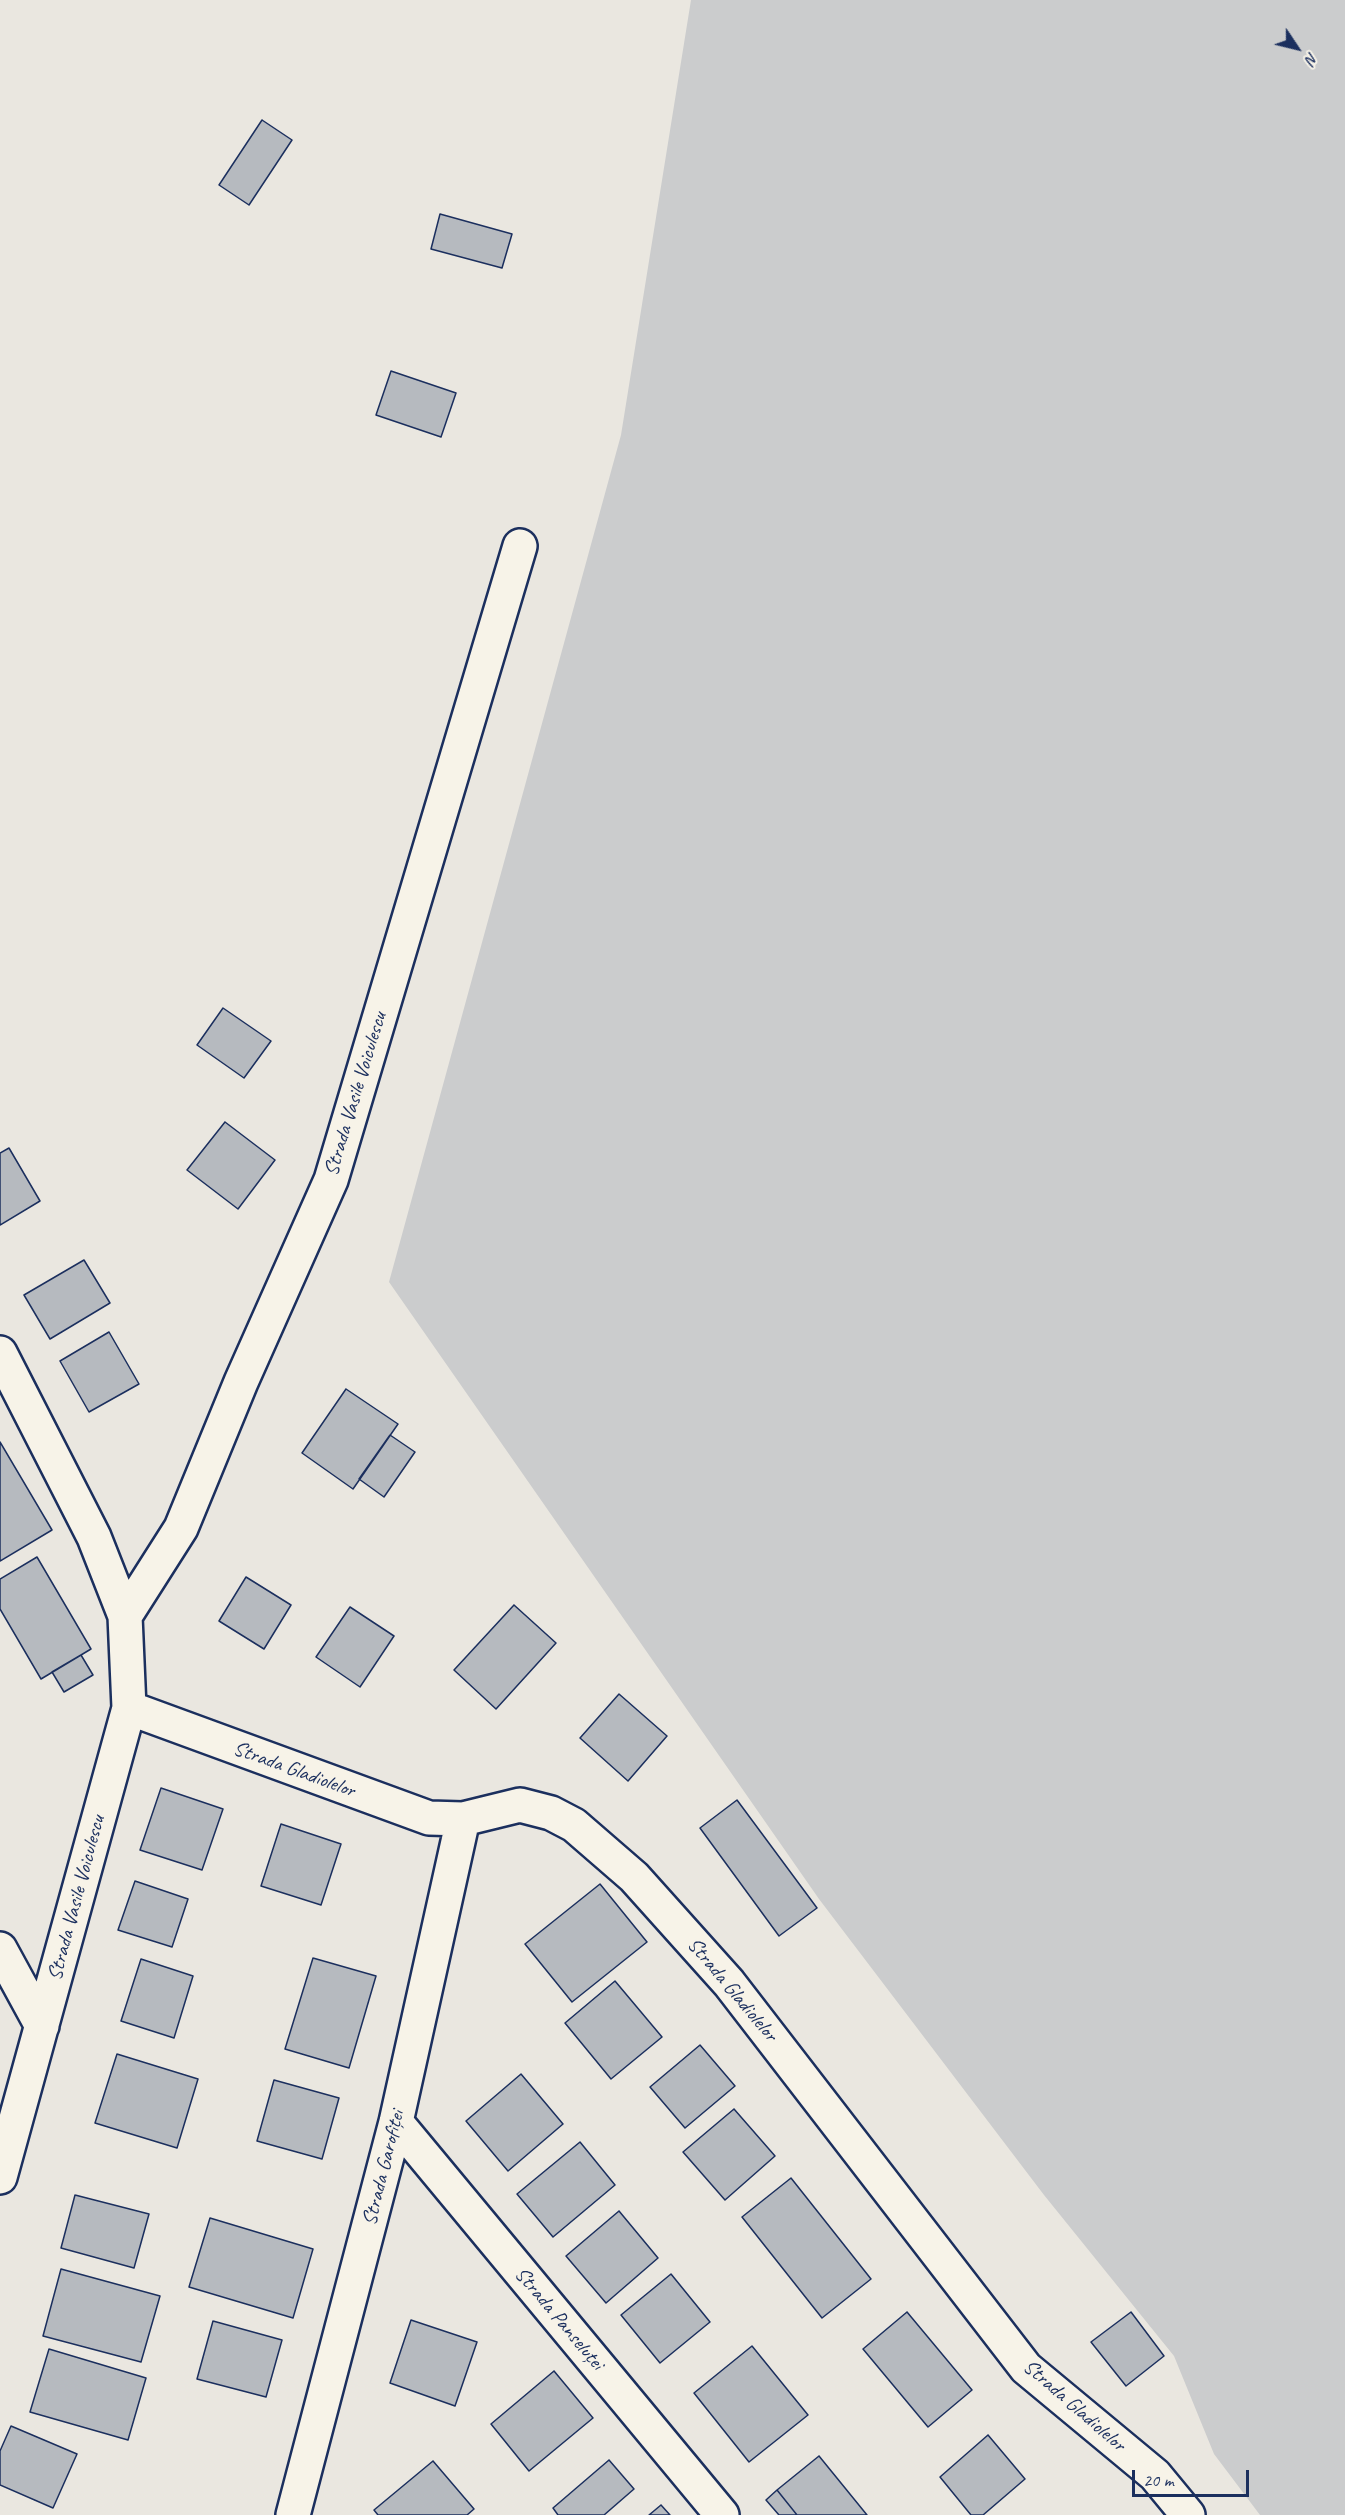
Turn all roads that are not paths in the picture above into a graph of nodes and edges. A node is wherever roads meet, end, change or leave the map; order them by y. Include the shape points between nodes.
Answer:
1 (520, 546) dead end
2 (0, 1353) edge
3 (124, 1616) junction
4 (129, 1708) junction
5 (463, 1818) junction
6 (0, 1948) edge
7 (42, 2026) junction
8 (396, 2122) junction
9 (0, 2176) edge
10 (296, 2513) edge
11 (722, 2515) edge
12 (1188, 2515) edge

1 - 3 street, Strada Vasile Voiculescu via 331,1180 181,1528
2 - 3 street, Strada Vasile Voiculescu via 94,1537
3 - 4 street, Strada Vasile Voiculescu
4 - 5 street, Strada Gladiolelor via 429,1818
4 - 7 street, Strada Vasile Voiculescu
5 - 8 street, Strada Garofiței
5 - 12 street, Strada Gladiolelor via 520,1805 550,1813 574,1825 634,1877 729,1983 1026,2367 1155,2475
6 - 7 street
7 - 9 street, Strada Vasile Voiculescu
8 - 10 street, Strada Garofiței
8 - 11 street, Strada Panseluței

